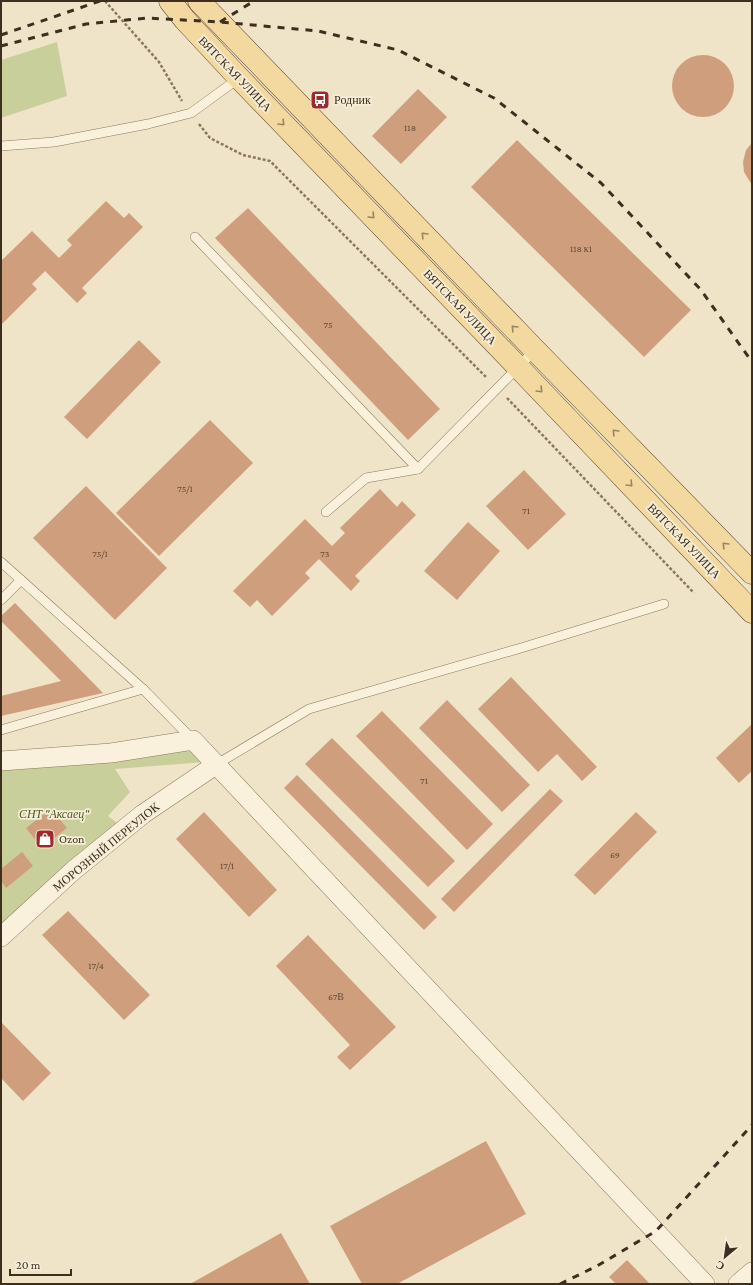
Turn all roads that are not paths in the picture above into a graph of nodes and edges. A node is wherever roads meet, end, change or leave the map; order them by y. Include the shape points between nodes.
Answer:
1 (170, 1) edge
2 (199, 1) edge
3 (239, 78) junction
4 (1, 146) edge
5 (195, 237) dead end
6 (535, 350) junction
7 (518, 367) junction
8 (418, 469) junction
9 (326, 512) dead end
10 (1, 562) edge
11 (752, 573) edge
12 (21, 580) junction
13 (1, 600) edge
14 (664, 604) dead end
15 (752, 612) edge
16 (143, 689) junction
17 (1, 730) edge
18 (193, 740) junction
19 (1, 761) edge
20 (217, 764) junction
21 (1, 937) edge
22 (752, 1272) edge
23 (705, 1284) edge
24 (738, 1284) edge

1 - 3 main road, ВЯТСКАЯ УЛИЦА
6 -> 2 main road, ВЯТСКАЯ УЛИЦА
3 - 4 lane via 191,113 54,142
3 -> 7 main road, ВЯТСКАЯ УЛИЦА
5 - 8 lane
6 - 7 lane
11 -> 6 main road, ВЯТСКАЯ УЛИЦА
7 - 8 lane
7 -> 15 main road, ВЯТСКАЯ УЛИЦА
8 - 9 lane via 366,478
10 - 12 lane
12 - 13 lane
12 - 16 lane
14 - 20 lane via 309,709
16 - 17 lane
16 - 18 lane
18 - 19 street via 111,753
18 - 20 street
20 - 21 street, МОРОЗНЫЙ ПЕРЕУЛОК via 137,819 74,870
20 - 23 street
22 - 24 street

